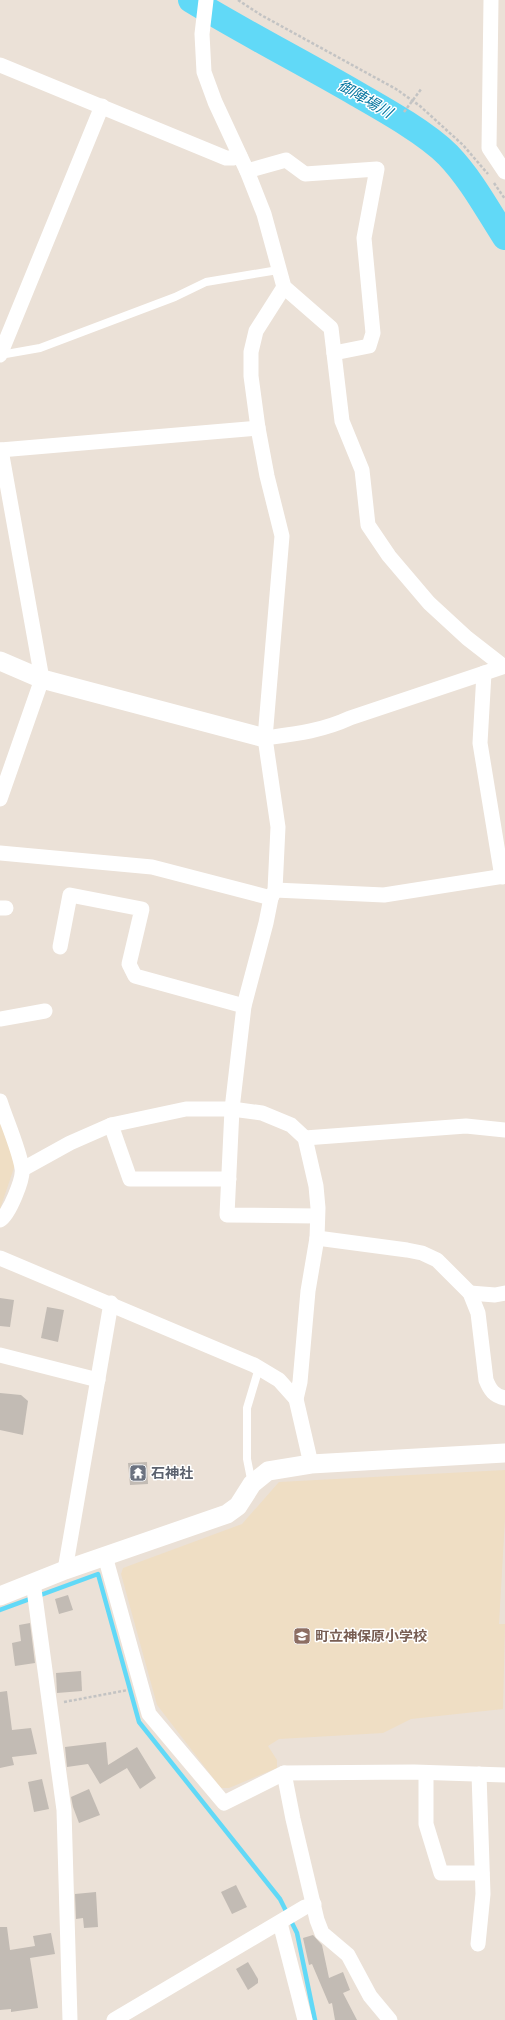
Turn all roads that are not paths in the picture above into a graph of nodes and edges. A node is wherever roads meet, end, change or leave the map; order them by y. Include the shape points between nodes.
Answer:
1 (206, 0) edge
2 (491, 0) edge
3 (0, 65) edge
4 (102, 106) junction
5 (240, 156) junction
6 (247, 171) junction
7 (505, 172) edge
8 (278, 270) junction
9 (284, 287) junction
10 (334, 353) junction
11 (0, 355) edge
12 (258, 428) junction
13 (0, 450) edge
14 (0, 661) edge
15 (504, 666) edge
16 (484, 673) junction
17 (42, 679) junction
18 (265, 738) junction
19 (0, 799) edge
20 (0, 853) edge
21 (503, 876) edge
22 (273, 894) junction
23 (60, 947) dead end
24 (244, 1006) junction
25 (45, 1011) dead end
26 (0, 1020) edge
27 (0, 1101) edge
28 (232, 1109) junction
29 (3, 1117) edge
30 (111, 1125) junction
31 (505, 1130) edge
32 (305, 1138) junction
33 (23, 1169) junction
34 (229, 1179) junction
35 (317, 1216) junction
36 (0, 1220) edge
37 (317, 1238) junction
38 (0, 1258) edge
39 (505, 1292) edge
40 (470, 1293) junction
41 (111, 1303) junction
42 (0, 1355) edge
43 (259, 1368) junction
44 (98, 1380) junction
45 (505, 1398) edge
46 (296, 1399) junction
47 (505, 1453) edge
48 (311, 1464) junction
49 (252, 1484) junction
50 (105, 1556) junction
51 (65, 1570) junction
52 (33, 1582) junction
53 (0, 1596) edge
54 (426, 1772) junction
55 (284, 1773) junction
56 (478, 1774) junction
57 (505, 1775) edge
58 (482, 1873) junction
59 (314, 1904) junction
60 (280, 1923) junction
61 (478, 1944) dead end
62 (70, 2020) edge
63 (114, 2020) edge
64 (305, 2020) edge
65 (390, 2020) edge

1 - 5 street via 202,34 204,72
2 - 7 street via 488,148
3 - 4 street
4 - 5 street via 226,158
4 - 11 street
5 - 6 street
6 - 8 street via 264,214
6 - 10 street via 286,160 305,174 376,169 364,238 373,333 369,346
8 - 9 street
8 - 11 lane via 206,282 175,297 40,348
9 - 10 street via 331,328
9 - 12 street via 256,331 250,352
10 - 15 street via 342,420 362,470 368,525 389,556 429,602 467,638
12 - 13 street
12 - 18 street via 282,536
13 - 17 street
14 - 17 street
15 - 16 street
16 - 18 street via 330,727
16 - 21 street via 480,743
17 - 18 street
17 - 19 street
18 - 22 street via 278,827
20 - 22 street via 152,867
21 - 22 street via 384,895
22 - 24 street
23 - 24 street via 70,895 142,909 129,964 135,976
24 - 28 street
25 - 26 street
27 - 29 street
28 - 30 street via 186,1109
28 - 32 street via 262,1113 291,1125
28 - 34 street
29 - 33 street
30 - 33 street via 70,1143
30 - 34 street via 130,1179
31 - 32 street via 466,1126
32 - 35 street via 316,1186
33 - 36 street via 12,1205
34 - 35 street via 227,1215
35 - 37 street
37 - 40 street via 422,1253 437,1260
37 - 46 street via 308,1291 300,1382
38 - 41 street
39 - 40 street via 495,1295
40 - 45 street via 478,1313 486,1380 490,1390 498,1397
41 - 43 street
41 - 44 street
42 - 44 street
43 - 46 street via 279,1380
43 - 49 lane via 247,1408 247,1460
44 - 51 street
46 - 48 street
47 - 48 street
48 - 49 street via 268,1471
49 - 50 street via 238,1506 227,1514
50 - 51 street
50 - 55 street via 149,1714 224,1803
51 - 52 street
52 - 53 street
52 - 62 street via 64,1810
54 - 55 street
54 - 56 street
54 - 58 street via 426,1824 441,1873
55 - 59 street
56 - 57 street
56 - 58 street
58 - 61 street via 483,1894
59 - 60 street
59 - 65 street via 322,1933 348,1955 370,1996
60 - 63 street
60 - 64 street

